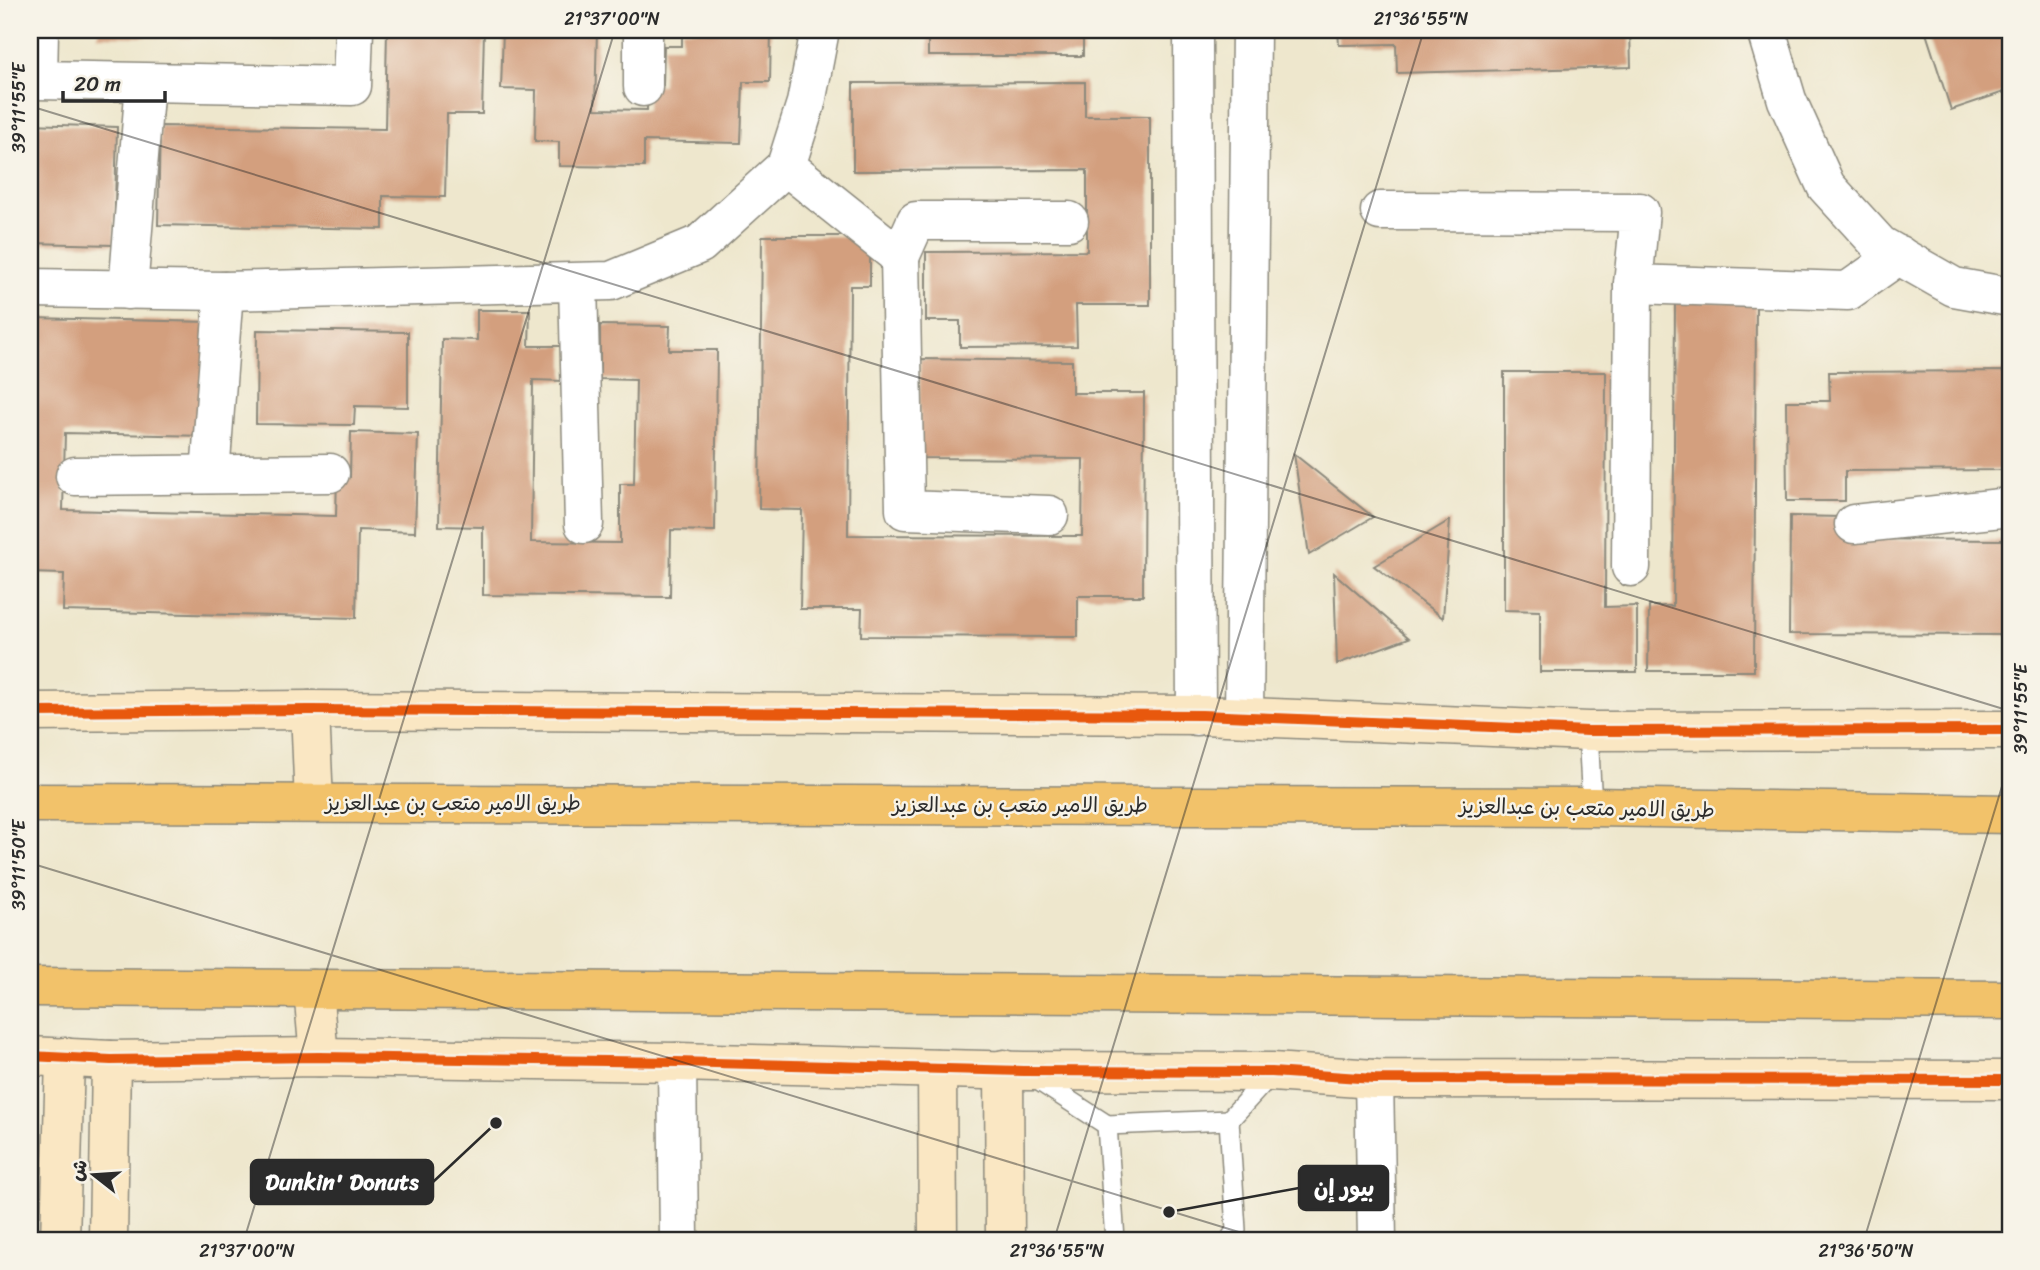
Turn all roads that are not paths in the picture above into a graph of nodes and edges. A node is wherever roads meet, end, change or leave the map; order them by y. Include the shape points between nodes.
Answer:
1 (39, 30) edge
2 (354, 30) edge
3 (643, 30) edge
4 (820, 30) edge
5 (1193, 30) edge
6 (1251, 30) edge
7 (1766, 30) edge
8 (145, 83) junction
9 (643, 87) dead end
10 (786, 166) junction
11 (1380, 211) dead end
12 (1069, 221) dead end
13 (1899, 255) junction
14 (900, 257) junction
15 (578, 283) junction
16 (1633, 284) junction
17 (30, 288) edge
18 (128, 289) junction
19 (224, 291) junction
20 (2010, 297) edge
21 (330, 473) dead end
22 (210, 474) junction
23 (75, 476) dead end
24 (2010, 507) edge
25 (1049, 515) dead end
26 (584, 524) dead end
27 (1854, 524) dead end
28 (1631, 567) dead end
29 (310, 710) junction
30 (30, 712) edge
31 (1196, 716) junction
32 (1244, 716) junction
33 (2010, 730) edge
34 (1588, 731) junction
35 (30, 803) edge
36 (314, 803) junction
37 (1592, 807) junction
38 (2010, 814) edge
39 (30, 986) edge
40 (313, 989) junction
41 (2010, 1000) edge
42 (47, 1056) edge
43 (319, 1057) junction
44 (111, 1060) junction
45 (677, 1062) junction
46 (937, 1069) junction
47 (1014, 1070) junction
48 (1272, 1072) junction
49 (1374, 1079) junction
50 (2010, 1080) edge
51 (1229, 1120) junction
52 (1107, 1125) junction
53 (60, 1240) edge
54 (108, 1240) edge
55 (679, 1240) edge
56 (938, 1240) edge
57 (1005, 1240) edge
58 (1115, 1240) edge
59 (1230, 1240) edge
60 (1377, 1240) edge

1 - 8 street via 38,80
2 - 8 street via 352,86
3 - 9 street
4 - 10 street via 806,103
5 - 31 street
6 - 32 street
7 - 13 street via 1787,100 1826,186 1880,245
8 - 18 street
10 - 14 street
10 - 15 street via 700,244 611,281
11 - 16 street via 1640,212
12 - 14 street via 916,221
13 - 16 street via 1848,291
13 - 20 street via 1954,287
14 - 25 street via 905,510
15 - 19 street
15 - 26 street
16 - 28 street
17 - 18 street
18 - 19 street
19 - 22 street
21 - 22 street
22 - 23 street
24 - 27 street
29 - 30 street
29 - 31 street
29 - 36 street
31 - 32 street
32 - 34 street
33 - 34 street
34 - 37 lane
35 - 36 main road, طريق الامير متعب بن عبدالعزيز
36 - 37 main road, طريق الامير متعب بن عبدالعزيز
37 - 38 main road, طريق الامير متعب بن عبدالعزيز
39 - 40 main road
40 - 41 main road
40 - 43 street
42 - 44 street
42 - 53 street
43 - 44 street
43 - 45 street
44 - 54 street
45 - 46 street
45 - 55 street
46 - 47 street
46 - 56 street
47 - 48 street
47 - 52 lane
47 - 57 street
48 - 49 street
48 - 51 lane
49 - 50 street
49 - 60 street
51 - 52 lane
51 - 59 lane via 1237,1230
52 - 58 lane

